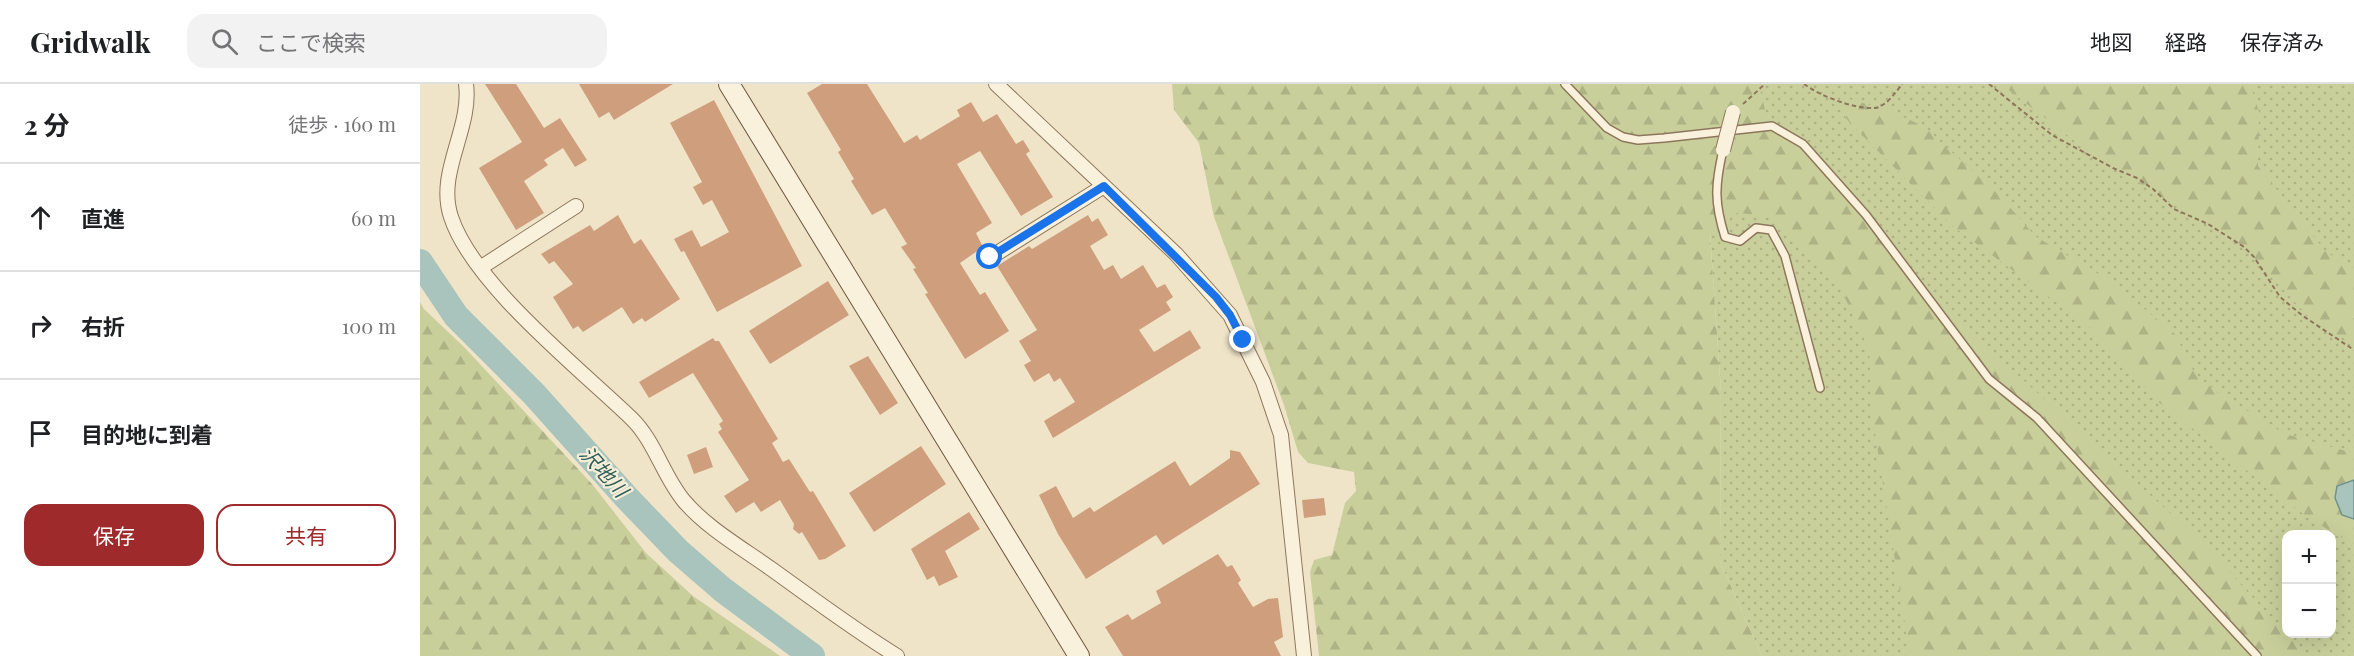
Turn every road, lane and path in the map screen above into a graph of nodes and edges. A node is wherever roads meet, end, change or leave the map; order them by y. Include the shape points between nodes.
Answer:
1 (466, 84) edge
2 (729, 84) edge
3 (996, 84) edge
4 (1565, 84) edge
5 (1765, 84) edge
6 (1804, 84) edge
7 (1902, 84) edge
8 (1989, 84) edge
9 (1732, 112) joint
10 (1723, 150) joint
11 (1104, 186) junction
12 (576, 206) dead end
13 (990, 257) dead end
14 (480, 268) junction
15 (2354, 350) edge
16 (1820, 388) dead end
17 (897, 656) edge
18 (1079, 656) edge
19 (1304, 656) edge
20 (2257, 656) edge

1 - 14 street via 465,112 447,180 447,204
2 - 18 street
3 - 11 street
4 - 20 lane via 1607,128 1623,137 1638,140 1772,126 1803,144 1866,215 1989,379 2037,418
5 - 9 path
6 - 7 path via 1821,97 1875,108 1885,104
8 - 15 path via 2052,135 2137,178 2174,209 2208,224 2244,247 2280,297
9 - 10 street, bridge
10 - 16 lane via 1716,208 1725,237 1740,241 1756,228 1771,230 1785,256
11 - 13 street
11 - 19 street via 1216,297 1230,315 1263,382 1285,459
12 - 14 street
14 - 17 street via 550,343 632,419 695,512

